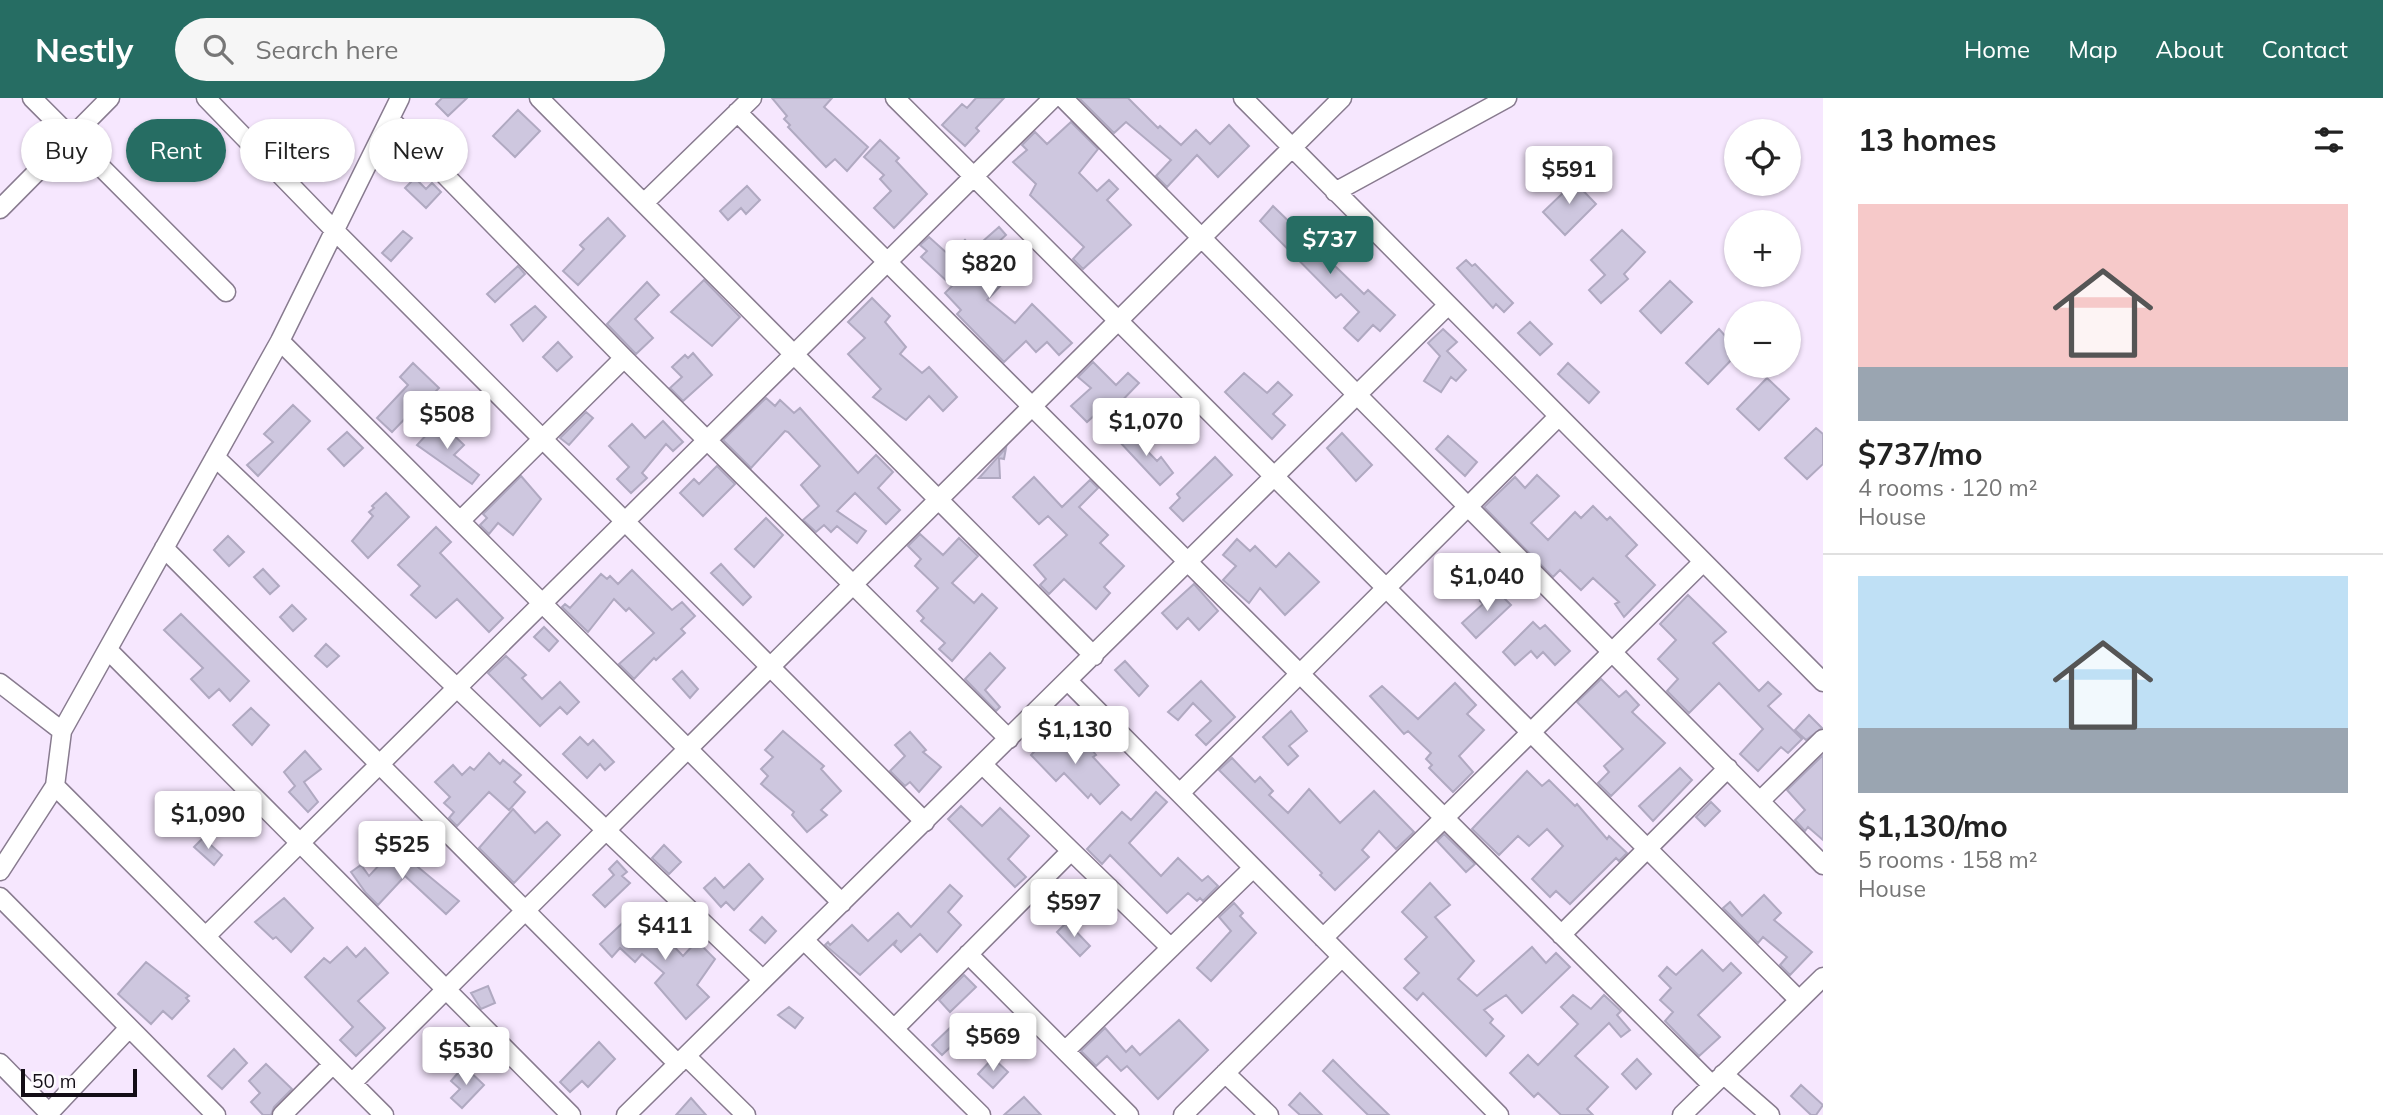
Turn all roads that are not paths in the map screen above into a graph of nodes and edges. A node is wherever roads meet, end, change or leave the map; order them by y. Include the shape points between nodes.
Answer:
1 (32, 98) edge
2 (110, 98) edge
3 (206, 98) edge
4 (400, 98) edge
5 (539, 98) edge
6 (752, 98) edge
7 (895, 98) edge
8 (1054, 98) edge
9 (1063, 98) edge
10 (1243, 98) edge
11 (1342, 98) edge
12 (1507, 98) edge
13 (737, 112) junction
14 (53, 119) edge
15 (90, 119) edge
16 (390, 119) edge
17 (1293, 149) junction
18 (369, 162) edge
19 (974, 177) junction
20 (112, 178) edge
21 (27, 182) edge
22 (452, 182) edge
23 (1335, 192) junction
24 (644, 204) junction
25 (0, 209) edge
26 (335, 232) junction
27 (1203, 239) junction
28 (887, 262) junction
29 (226, 292) dead end
30 (1447, 306) junction
31 (1118, 323) junction
32 (280, 341) junction
33 (794, 354) junction
34 (624, 358) junction
35 (1358, 394) junction
36 (1032, 408) junction
37 (1558, 417) junction
38 (542, 439) junction
39 (707, 440) junction
40 (215, 457) junction
41 (1273, 478) junction
42 (939, 500) junction
43 (1469, 506) junction
44 (460, 521) junction
45 (625, 521) junction
46 (164, 548) junction
47 (1703, 562) junction
48 (1187, 564) junction
49 (854, 585) junction
50 (1385, 589) junction
51 (542, 603) junction
52 (108, 650) junction
53 (1612, 652) junction
54 (1094, 656) junction
55 (771, 668) junction
56 (1299, 675) junction
57 (1068, 681) junction
58 (1823, 682) edge
59 (0, 683) edge
60 (457, 688) junction
61 (62, 731) junction
62 (1530, 733) junction
63 (1009, 739) junction
64 (1823, 739) edge
65 (688, 750) junction
66 (380, 764) junction
67 (983, 765) junction
68 (1728, 768) junction
69 (55, 786) junction
70 (1180, 793) junction
71 (1760, 801) junction
72 (1444, 819) junction
73 (925, 822) junction
74 (606, 831) junction
75 (300, 843) junction
76 (1647, 849) junction
77 (1071, 851) junction
78 (1823, 864) edge
79 (1253, 868) junction
80 (0, 871) edge
81 (0, 897) edge
82 (842, 903) junction
83 (526, 911) junction
84 (1561, 935) junction
85 (206, 936) junction
86 (1323, 938) junction
87 (804, 940) junction
88 (1171, 948) junction
89 (968, 954) junction
90 (1342, 957) junction
91 (1823, 977) edge
92 (763, 980) junction
93 (446, 990) junction
94 (1799, 1000) junction
95 (130, 1028) junction
96 (894, 1029) junction
97 (1065, 1051) junction
98 (682, 1060) junction
99 (0, 1063) edge
100 (333, 1064) junction
101 (1225, 1073) junction
102 (1718, 1080) junction
103 (352, 1083) junction
104 (50, 1114) edge
105 (216, 1115) edge
106 (282, 1115) edge
107 (384, 1115) edge
108 (571, 1115) edge
109 (626, 1115) edge
110 (746, 1115) edge
111 (981, 1115) edge
112 (1129, 1115) edge
113 (1183, 1115) edge
114 (1269, 1115) edge
115 (1499, 1115) edge
116 (1682, 1115) edge
117 (1770, 1115) edge

1 - 14 street
2 - 15 street
3 - 26 street
4 - 16 street
5 - 24 street
6 - 13 street
7 - 19 street
8 - 19 street
9 - 27 street
10 - 17 street
11 - 17 street
12 - 23 street
13 - 24 street
13 - 28 street
17 - 23 street
17 - 27 street
18 - 26 street
19 - 28 street
19 - 31 street
20 - 29 street
21 - 25 street
22 - 34 street
23 - 30 street
24 - 33 street
26 - 32 street
26 - 38 street
27 - 31 street
27 - 35 street
28 - 33 street
28 - 36 street
30 - 35 street
30 - 37 street
31 - 36 street
31 - 41 street
32 - 40 street
32 - 44 street
33 - 39 street
33 - 42 street
34 - 38 street
34 - 39 street
35 - 41 street
35 - 43 street
36 - 42 street
36 - 48 street
37 - 43 street
37 - 47 street
38 - 44 street
38 - 45 street
39 - 45 street
39 - 49 street
40 - 46 street
40 - 60 street
41 - 48 street
41 - 50 street
42 - 49 street
42 - 54 street
43 - 50 street
43 - 53 street
44 - 51 street
45 - 51 street
45 - 55 street
46 - 52 street
46 - 66 street
47 - 53 street
47 - 58 street
48 - 54 street
48 - 56 street
49 - 55 street
49 - 63 street
50 - 56 street
50 - 62 street
51 - 60 street
51 - 65 street
52 - 61 street
52 - 75 street
53 - 62 street
53 - 68 street
54 - 57 street
55 - 65 street
55 - 73 street
56 - 70 street
56 - 72 street
57 - 63 street
57 - 70 street
59 - 61 street
60 - 66 street
60 - 74 street
61 - 69 street
62 - 72 street
62 - 76 street
63 - 67 street
64 - 71 street
65 - 74 street
65 - 82 street
66 - 75 street
66 - 83 street
67 - 73 street
67 - 77 street
68 - 71 street
68 - 76 street
69 - 80 street
69 - 85 street
70 - 79 street
71 - 78 street
72 - 84 street
72 - 86 street
73 - 82 street
74 - 83 street
74 - 92 street
75 - 85 street
75 - 93 street
76 - 84 street
76 - 94 street
77 - 88 street
77 - 89 street
79 - 86 street
79 - 88 street
81 - 95 street
82 - 87 street
83 - 93 street
83 - 98 street
84 - 102 street
85 - 100 street
86 - 90 street
87 - 92 street
87 - 96 street
88 - 97 street
89 - 96 street
89 - 97 street
90 - 101 street
90 - 115 street
91 - 94 street
92 - 98 street
93 - 103 street
93 - 108 street
94 - 102 street
95 - 104 street
95 - 105 street
96 - 111 street
97 - 112 street
98 - 109 street
98 - 110 street
99 - 104 street
100 - 103 street
100 - 106 street
101 - 113 street
101 - 114 street
102 - 116 street
102 - 117 street
103 - 107 street

